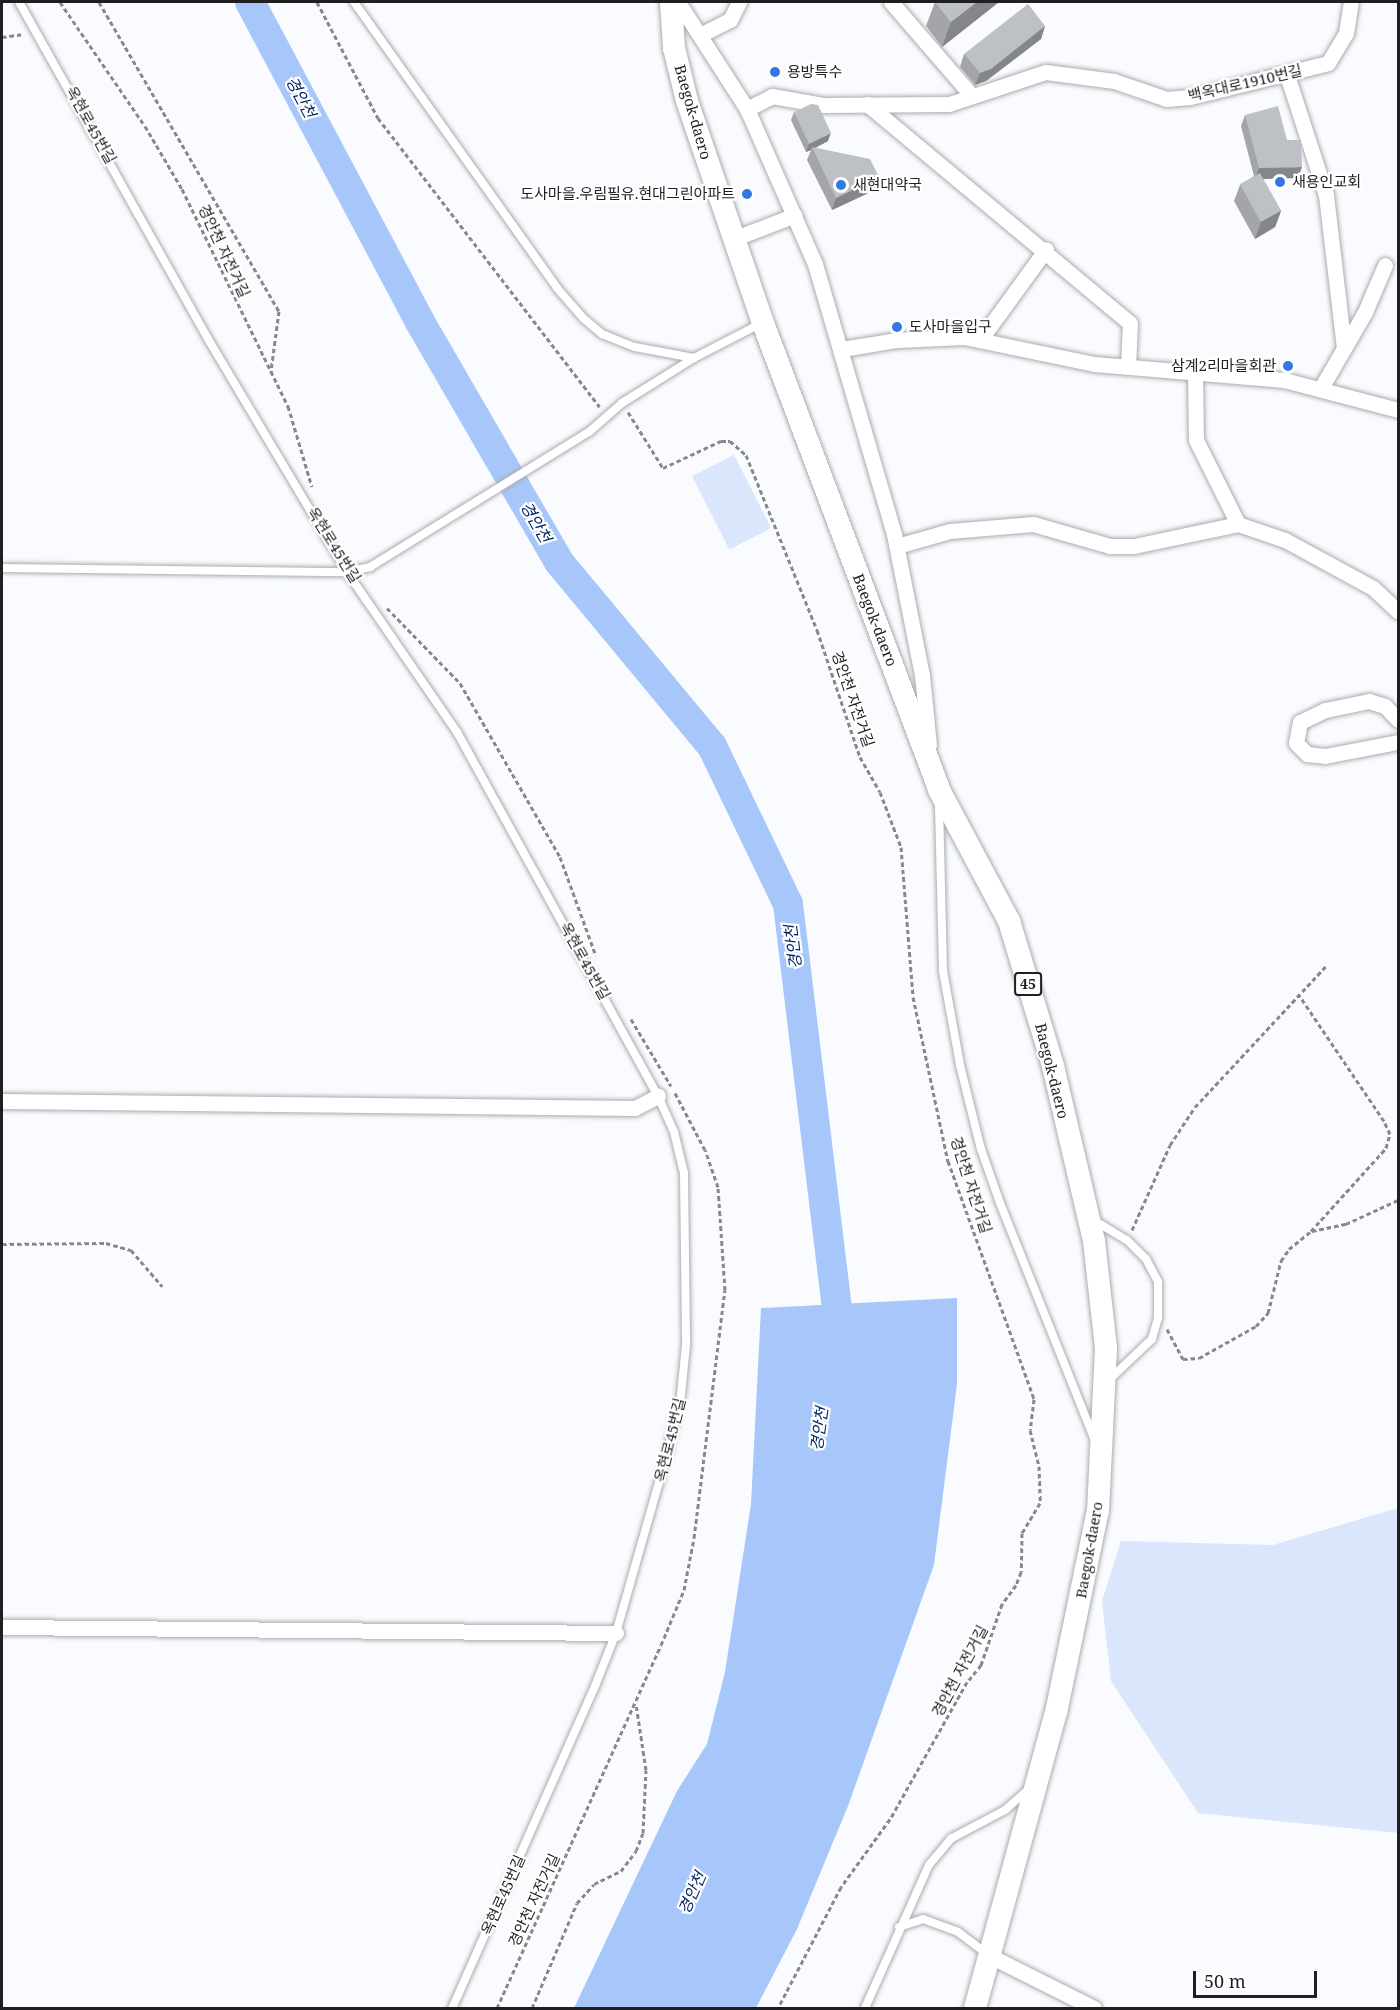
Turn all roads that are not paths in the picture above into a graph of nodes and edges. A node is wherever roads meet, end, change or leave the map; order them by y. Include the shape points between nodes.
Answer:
1 (19, 2) edge
2 (354, 2) edge
3 (671, 2) edge
4 (678, 2) edge
5 (739, 2) edge
6 (891, 2) edge
7 (1351, 2) edge
8 (700, 35) junction
9 (1287, 75) junction
10 (972, 96) junction
11 (867, 104) junction
12 (747, 109) junction
13 (795, 215) junction
14 (733, 239) junction
15 (1046, 249) junction
16 (1385, 265) dead end
17 (763, 323) junction
18 (980, 340) junction
19 (842, 348) junction
20 (1344, 348) junction
21 (694, 358) junction
22 (1128, 367) junction
23 (1195, 371) junction
24 (1321, 388) junction
25 (1398, 410) edge
26 (1238, 524) junction
27 (897, 546) junction
28 (2, 568) edge
29 (347, 572) junction
30 (1398, 612) edge
31 (1398, 720) edge
32 (1398, 742) edge
33 (931, 769) junction
34 (939, 790) junction
35 (658, 1096) junction
36 (2, 1101) edge
37 (1089, 1217) junction
38 (1106, 1383) junction
39 (1102, 1459) junction
40 (2, 1627) edge
41 (616, 1633) junction
42 (1037, 1782) junction
43 (899, 1927) junction
44 (990, 1956) junction
45 (452, 2008) edge
46 (865, 2008) edge
47 (975, 2008) edge
48 (1094, 2008) edge

1 - 29 lane, 옥현로45번길 via 208,339
2 - 21 lane via 557,288 583,318 602,334 635,347
3 - 14 main road, Baegok-daero / 45 via 674,48 687,101
4 - 8 street
5 - 8 street via 730,20
6 - 10 street
7 - 9 street, 백옥대로1910번길 via 1346,33 1329,63
8 - 12 street
9 - 10 street, 백옥대로1910번길 via 1167,99 1113,81 1046,72
9 - 20 street via 1326,195
10 - 11 street, 백옥대로1910번길 via 949,104
11 - 12 street, 백옥대로1910번길 via 824,105 772,96
11 - 15 street
12 - 13 street
13 - 14 street
13 - 19 street
14 - 17 main road, Baegok-daero / 45
15 - 18 street
15 - 22 street via 1130,323
16 - 20 street
17 - 21 lane
17 - 33 main road, Baegok-daero / 45
18 - 19 street via 934,337
18 - 22 street via 1063,359
19 - 27 street
20 - 24 street
21 - 29 lane via 622,403 589,432 369,567
22 - 23 street
23 - 24 street via 1253,375
23 - 26 street via 1196,440
24 - 25 street
26 - 27 street via 1134,546 1110,546 1033,524 950,531
26 - 30 street via 1286,540 1373,588
27 - 33 street via 922,675
28 - 29 lane
29 - 35 lane, 옥현로45번길 via 457,732
31 - 32 street via 1384,705 1369,701 1324,710 1300,722 1296,743 1306,754 1325,756
33 - 34 main road, Baegok-daero / 45
34 - 37 main road, Baegok-daero / 45 via 1009,921 1053,1066
34 - 39 lane via 943,971 960,1065 981,1149 1000,1203
35 - 36 street via 635,1108
35 - 41 lane, 옥현로45번길 via 674,1132 684,1173 686,1345 681,1395 670,1444
37 - 38 main road, Baegok-daero / 45 via 1102,1293
37 - 38 lane via 1127,1240 1146,1260 1158,1282 1158,1318 1152,1339
38 - 39 main road, Baegok-daero / 45
39 - 42 main road, Baegok-daero / 45 via 1098,1510 1075,1630
40 - 41 street
41 - 45 lane, 옥현로45번길
42 - 43 lane via 1005,1810 952,1838 929,1864
42 - 44 main road, Baegok-daero / 45
43 - 44 lane via 923,1919 958,1932
43 - 46 lane
44 - 47 main road, Baegok-daero / 45
44 - 48 street

